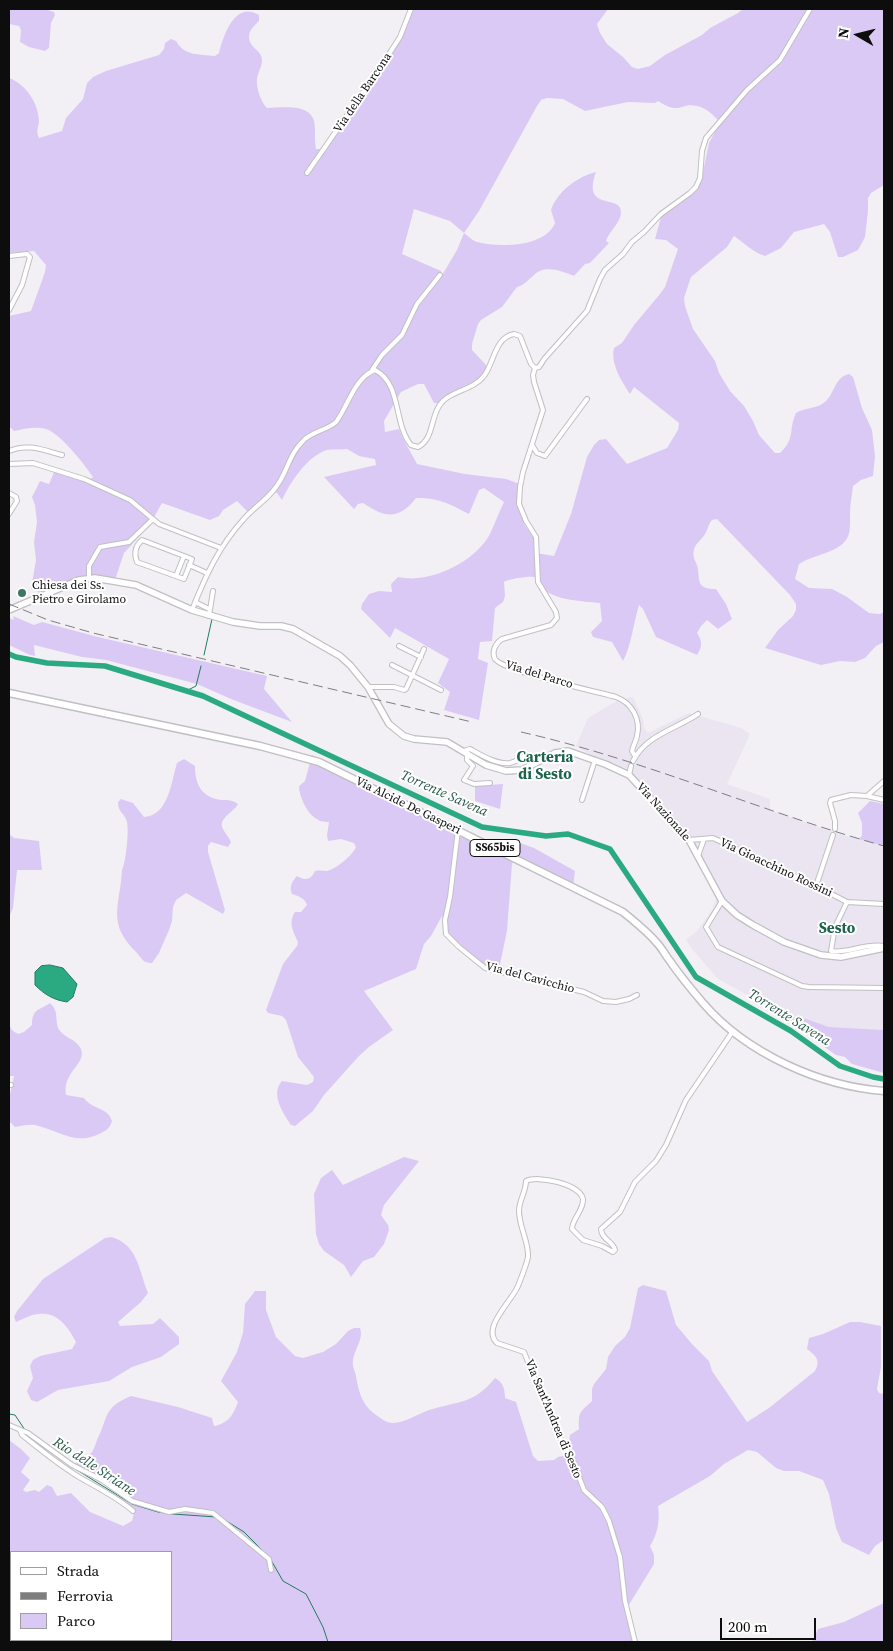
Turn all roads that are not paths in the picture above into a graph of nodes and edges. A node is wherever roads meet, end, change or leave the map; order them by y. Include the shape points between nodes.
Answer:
1 (411, 9) edge
2 (810, 9) edge
3 (307, 173) dead end
4 (9, 256) edge
5 (440, 275) dead end
6 (9, 310) edge
7 (534, 368) junction
8 (372, 370) junction
9 (588, 398) dead end
10 (532, 445) junction
11 (9, 451) edge
12 (62, 455) dead end
13 (9, 464) edge
14 (9, 493) edge
15 (9, 514) edge
16 (152, 519) junction
17 (221, 548) junction
18 (184, 556) junction
19 (189, 566) junction
20 (207, 572) junction
21 (176, 576) junction
22 (89, 577) junction
23 (213, 591) dead end
24 (195, 602) junction
25 (9, 610) edge
26 (192, 610) junction
27 (209, 612) junction
28 (399, 646) dead end
29 (424, 649) dead end
30 (421, 657) junction
31 (392, 665) dead end
32 (412, 676) junction
33 (368, 687) junction
34 (440, 690) dead end
35 (9, 693) edge
36 (698, 714) dead end
37 (465, 752) junction
38 (525, 756) dead end
39 (596, 760) junction
40 (631, 766) dead end
41 (629, 775) junction
42 (884, 782) edge
43 (490, 783) dead end
44 (867, 796) junction
45 (582, 800) dead end
46 (884, 800) edge
47 (458, 830) junction
48 (835, 830) dead end
49 (833, 835) dead end
50 (689, 840) junction
51 (701, 842) junction
52 (694, 848) junction
53 (698, 856) junction
54 (816, 886) junction
55 (722, 901) junction
56 (847, 902) junction
57 (884, 904) edge
58 (884, 947) edge
59 (884, 988) edge
60 (637, 996) dead end
61 (733, 1031) junction
62 (884, 1091) edge
63 (9, 1425) edge
64 (23, 1431) junction
65 (133, 1511) dead end
66 (271, 1570) dead end
67 (635, 1642) edge

1 - 3 street, Via della Barcona via 400,37
2 - 7 street via 780,60 748,90 706,138 696,186 661,214 605,270 584,314 539,367
4 - 6 street via 27,254 30,257 22,285
5 - 8 street via 417,304 402,335
7 - 8 street, Via del Parco via 520,336 508,336 497,349 482,378 439,406 428,436 418,447 411,445 406,437 388,382 377,370
7 - 10 street, Via del Parco via 534,382 543,410
8 - 17 street via 360,382 336,422 310,435 298,446 277,486
9 - 10 street via 545,456 536,453
10 - 36 street, Via del Parco via 523,472 519,504 536,537 538,582 557,618 548,626 502,638 494,648 494,657 516,669 625,701 637,720 638,734 632,751 634,758 662,733
11 - 12 street via 29,446
13 - 16 street via 33,464 84,479 130,500
14 - 15 street via 17,499
16 - 17 street
16 - 22 street via 129,542 100,547 88,566
17 - 20 street
18 - 19 street via 192,559
18 - 21 street
18 - 21 street via 144,540 138,544 137,562
19 - 20 street
19 - 21 street via 184,579
20 - 24 street
22 - 25 main road
22 - 26 main road via 136,585
23 - 27 street
24 - 26 street
24 - 27 street
26 - 27 main road
27 - 33 main road via 246,625 293,628 340,656
28 - 30 street
29 - 30 street
30 - 32 street
31 - 32 street
32 - 33 street via 404,690
32 - 34 street
33 - 37 main road, Via Nazionale via 382,715 397,732 414,739 447,742
35 - 47 main road, Via Alcide De Gasperi / SS65bis via 304,757 338,770
37 - 38 street, Via Nazionale via 470,749 491,760 506,763
37 - 39 main road, Via Nazionale via 490,767 510,771 522,770 559,752 573,752
37 - 43 street via 473,766 464,780 474,784
39 - 41 main road, Via Nazionale
39 - 45 street
40 - 41 street
41 - 50 main road, Via Nazionale
42 - 44 street
44 - 46 street
44 - 48 street via 851,795 831,800
47 - 60 street, Via del Cavicchio via 445,920 446,934 459,947 485,968 584,992 603,1001 616,1002
47 - 61 main road, Via Alcide De Gasperi / SS65bis via 623,912 658,943 705,1005
49 - 54 street
50 - 51 street
50 - 52 main road, Via Nazionale
51 - 52 street, Via Gioacchino Rossini
51 - 53 street, Via Gioacchino Rossini
51 - 54 street, Via Gioacchino Rossini via 704,838 714,838
52 - 53 main road, Via Nazionale
53 - 55 main road, Via Nazionale
54 - 56 street, Via Gioacchino Rossini
55 - 58 main road, Via Nazionale via 753,925 811,952 841,957
55 - 59 street via 706,927 718,947 804,987
56 - 57 street
56 - 58 street via 835,927 831,951 872,945
61 - 62 main road, Via Alcide De Gasperi / SS65bis via 796,1068 840,1083
61 - 67 street, Via Sant'Andrea di Sesto via 686,1100 666,1146 635,1182 620,1212 601,1230 614,1246 613,1252 583,1240 572,1229 583,1202 579,1193 547,1180 531,1179 526,1182 519,1214 528,1258 518,1286 492,1332 497,1343 524,1352 581,1483 605,1512 620,1558 624,1601
63 - 64 street
64 - 65 street via 22,1435 62,1466
64 - 66 street via 132,1501 169,1512 185,1509 215,1515 269,1559

